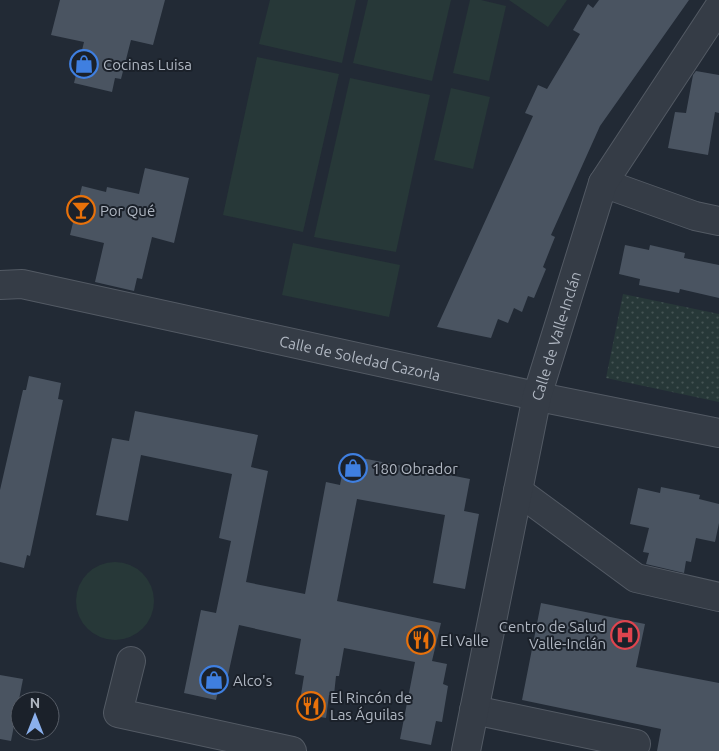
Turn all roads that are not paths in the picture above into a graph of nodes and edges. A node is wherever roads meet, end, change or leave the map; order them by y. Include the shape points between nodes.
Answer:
1 (719, 7) edge
2 (603, 182) junction
3 (719, 221) edge
4 (0, 286) edge
5 (537, 396) junction
6 (719, 433) edge
7 (518, 491) junction
8 (719, 597) edge
9 (131, 661) dead end
10 (474, 710) junction
11 (636, 744) dead end
12 (292, 751) edge
13 (466, 751) edge

1 - 2 street, Calle de Valle-Inclán
2 - 3 street via 695,216
2 - 5 street, Calle de Valle-Inclán
4 - 5 street, Calle de Soledad Cazorla via 22,284
5 - 6 street, Calle de Soledad Cazorla
5 - 7 street, Calle de Valle-Inclán
7 - 8 street via 636,578
7 - 10 street, Calle de Valle-Inclán
9 - 12 street via 118,713
10 - 11 street
10 - 13 street, Calle de Valle-Inclán

